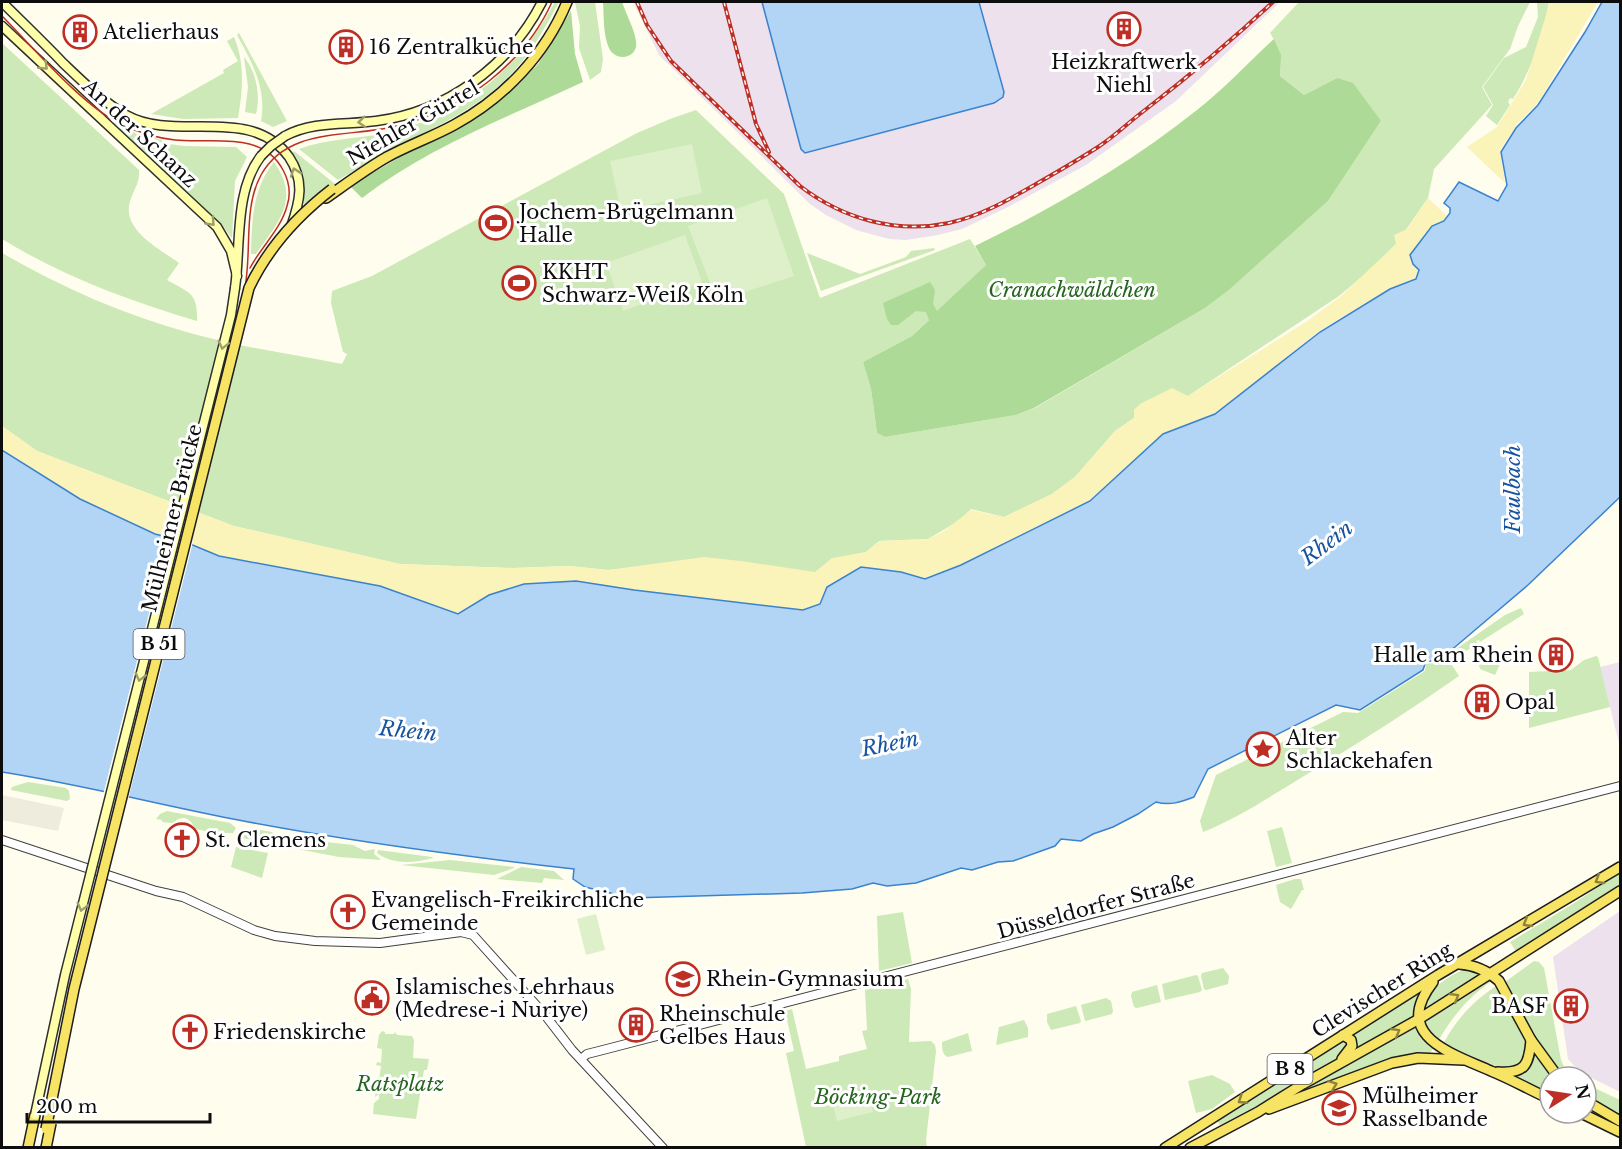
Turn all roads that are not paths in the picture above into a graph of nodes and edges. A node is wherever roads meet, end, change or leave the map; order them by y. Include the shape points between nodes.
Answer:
1 (2, 2) edge
2 (542, 2) edge
3 (564, 5) edge
4 (2, 26) edge
5 (346, 181) junction
6 (332, 189) joint
7 (290, 228) junction
8 (237, 263) junction
9 (263, 265) joint
10 (235, 288) joint
11 (1620, 786) edge
12 (2, 840) edge
13 (1620, 867) edge
14 (1620, 891) edge
15 (1456, 964) junction
16 (1491, 974) junction
17 (1438, 975) junction
18 (1419, 1019) junction
19 (1343, 1035) junction
20 (1531, 1040) junction
21 (581, 1059) junction
22 (1463, 1060) junction
23 (1336, 1065) junction
24 (1549, 1065) edge
25 (1493, 1071) junction
26 (1538, 1093) edge
27 (1598, 1108) edge
28 (1258, 1112) junction
29 (34, 1115) joint
30 (1598, 1121) edge
31 (1620, 1121) edge
32 (1620, 1132) edge
33 (28, 1148) edge
34 (39, 1148) edge
35 (46, 1148) edge
36 (663, 1148) edge
37 (1165, 1148) edge
38 (1190, 1148) edge

7 -> 1 main road, An der Schanz / B 51 via 299,205 297,172 272,140 240,128 167,127 127,116 98,96
2 -> 8 main road, Niehler Gürtel, bridge via 500,60 446,99 389,119 313,126 285,136 271,146 249,176 244,192
3 - 5 main road, Niehler Gürtel via 538,54 498,94 455,124
4 -> 8 main road, An der Schanz / B 51 via 217,227
5 - 6 main road, Niehler Gürtel
5 - 9 main road, Niehler Gürtel, bridge via 310,211
6 - 7 main road, Mülheimer Brücke / B 51, bridge
7 - 34 main road, Mülheimer Brücke / B 51, bridge via 273,247 249,288 82,954
8 - 10 main road, An der Schanz / B 51
9 - 35 main road, Mülheimer Brücke / B 51, bridge via 243,316 118,818 80,975
10 -> 29 main road, Mülheimer Brücke / B 51, bridge
11 - 21 street, Düsseldorfer Straße via 587,1054
12 - 21 street via 183,897 275,936 380,943 468,932
13 -> 15 main road, Clevischer Ring / B 8
14 - 16 main road, Clevischer Ring / B 8
15 - 16 main road via 1475,966
15 - 17 main road, Clevischer Ring / B 8
18 -> 16 main road, Clevischer Ring / B 8
16 - 20 main road via 1502,986
17 - 18 main road via 1422,997
17 - 19 main road, Clevischer Ring / B 8
18 - 22 main road via 1433,1043
23 -> 18 main road, Clevischer Ring / B 8
19 - 23 main road, B 8 via 1350,1040 1351,1049
19 -> 37 main road, Clevischer Ring / B 8
20 - 24 main road
20 - 25 main road via 1524,1067 1509,1072
21 - 36 street
22 - 25 main road
28 -> 22 main road, Clevischer Ring via 1392,1062 1418,1058
23 - 28 main road, Clevischer Ring / B 8
25 - 26 main road
27 - 31 main road
28 - 38 main road, Clevischer Ring / B 8
29 - 33 main road, Mülheimer Brücke / B 51
30 - 32 main road

